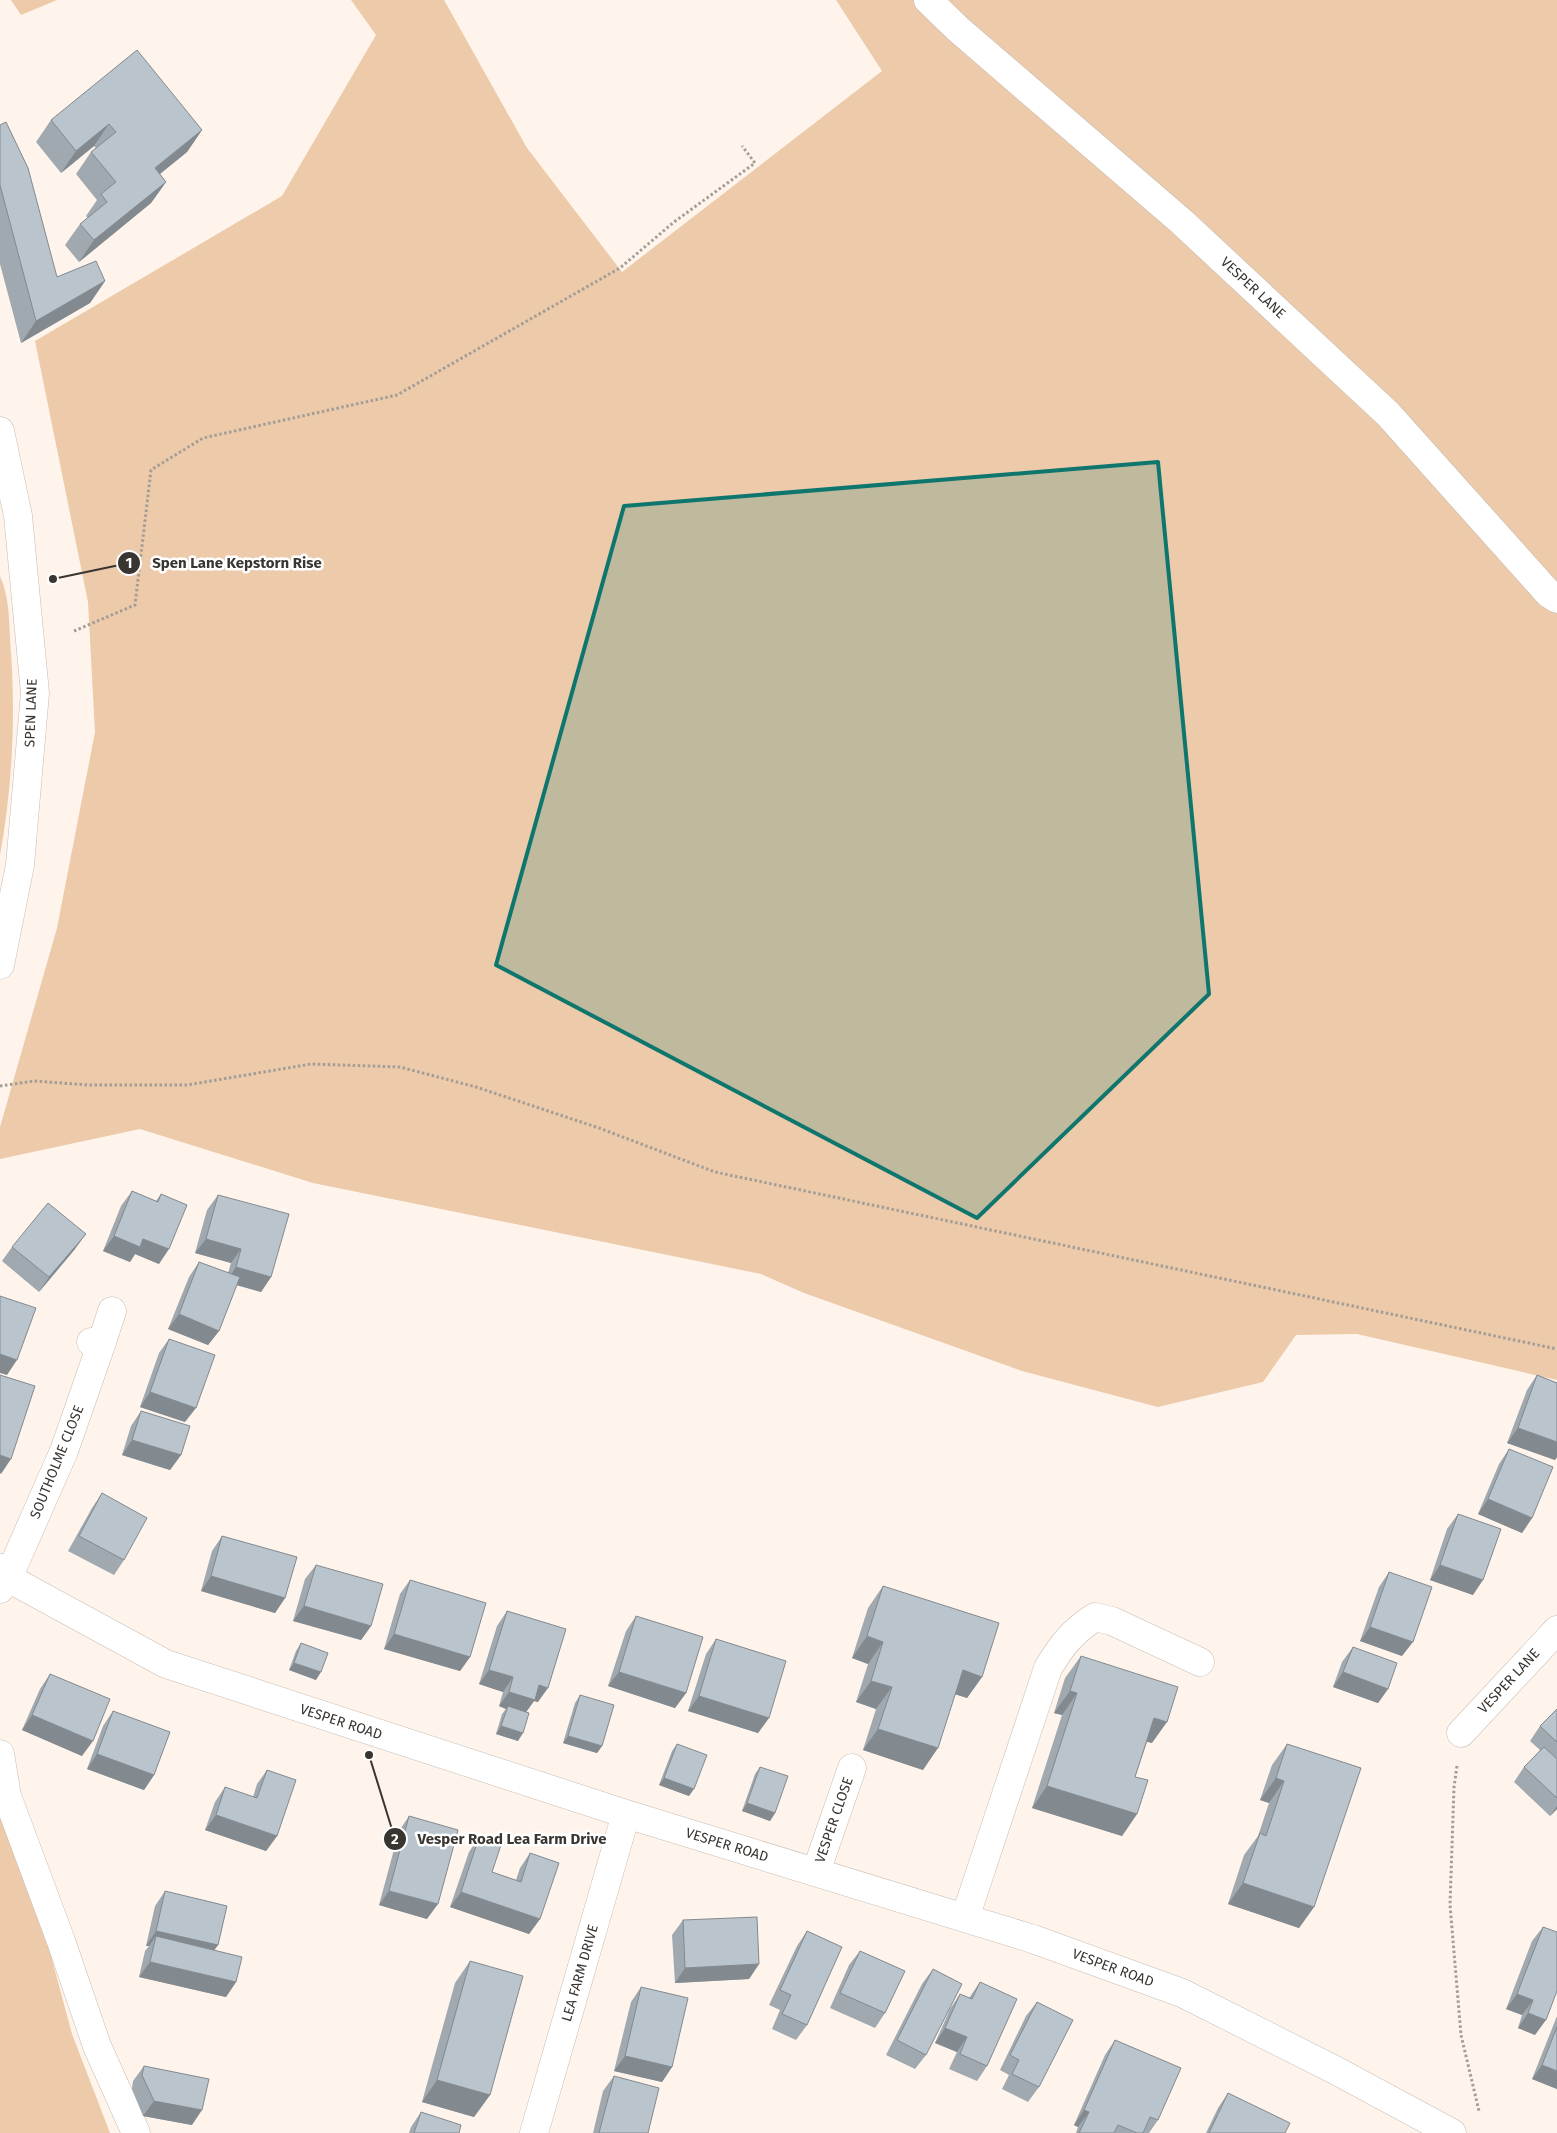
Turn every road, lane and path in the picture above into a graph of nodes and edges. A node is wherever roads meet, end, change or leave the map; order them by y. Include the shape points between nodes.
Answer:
1 (928, 0) edge
2 (742, 146) dead end
3 (0, 432) edge
4 (9, 517) edge
5 (1557, 600) edge
6 (74, 632) dead end
7 (0, 965) edge
8 (0, 1086) edge
9 (112, 1311) dead end
10 (1557, 1349) edge
11 (3, 1578) edge
12 (1557, 1630) edge
13 (1200, 1662) dead end
14 (1461, 1733) dead end
15 (0, 1754) edge
16 (852, 1768) dead end
17 (1454, 1787) dead end
18 (626, 1814) junction
19 (816, 1872) junction
20 (965, 1918) junction
21 (1480, 2115) dead end
22 (136, 2133) edge
23 (534, 2133) edge
24 (1452, 2133) edge

1 - 5 street, VESPER LANE via 1182,222 1388,414
2 - 6 path via 755,163 674,222 620,268 397,395 203,438 151,470 135,605
3 - 4 street, SPEN LANE
4 - 7 street, SPEN LANE via 35,693 20,865
8 - 10 path via 34,1081 89,1085 188,1084 311,1064 400,1067 476,1087 599,1128 715,1172
9 - 11 street, SOUTHOLME CLOSE via 96,1344 64,1451
11 - 18 street, VESPER ROAD via 166,1664
12 - 14 street, VESPER LANE
13 - 20 street via 1112,1621 1095,1617 1062,1644 1048,1668
15 - 22 street via 7,1796 96,2046
16 - 19 street, VESPER CLOSE
17 - 21 path via 1450,1905 1461,2035
18 - 19 street, VESPER ROAD
18 - 23 street, LEA FARM DRIVE
19 - 20 street, VESPER ROAD
20 - 24 street, VESPER ROAD via 1033,1939 1182,1994

